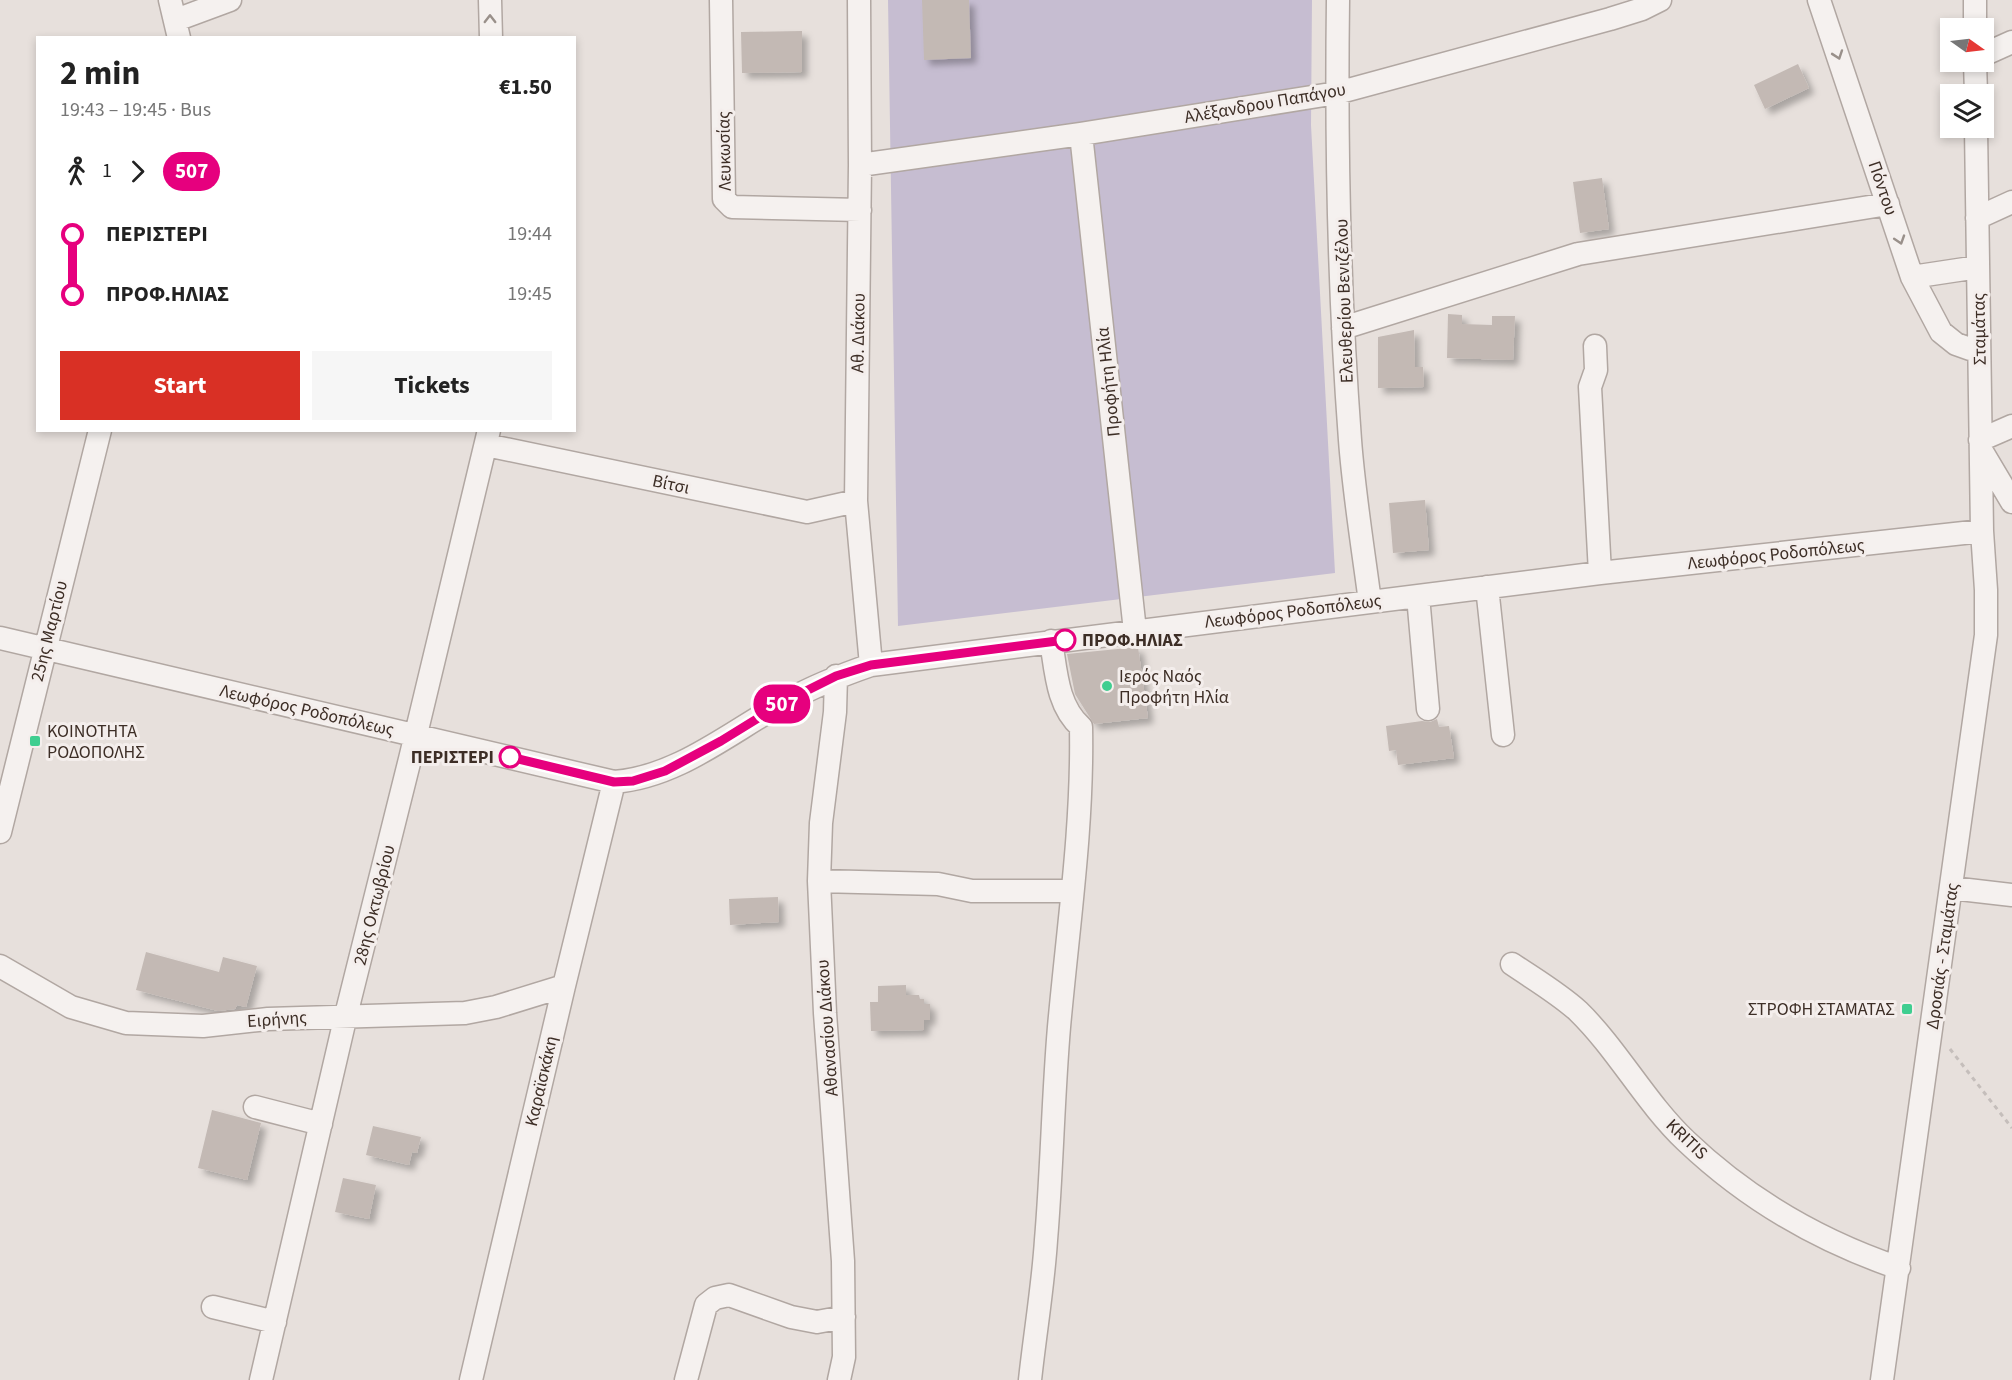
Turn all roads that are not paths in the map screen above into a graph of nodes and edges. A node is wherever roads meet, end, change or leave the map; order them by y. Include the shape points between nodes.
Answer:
1 (230, 0) edge
2 (490, 0) edge
3 (721, 0) edge
4 (858, 0) edge
5 (1338, 0) edge
6 (1660, 0) edge
7 (1819, 0) edge
8 (1975, 0) edge
9 (1975, 18) edge
10 (175, 19) edge
11 (491, 36) edge
12 (2012, 42) edge
13 (1994, 50) edge
14 (1337, 93) junction
15 (1081, 134) junction
16 (1976, 138) edge
17 (861, 165) junction
18 (2012, 202) edge
19 (1888, 204) junction
20 (860, 210) junction
21 (1977, 218) junction
22 (1978, 267) junction
23 (1912, 277) junction
24 (1343, 328) junction
25 (1595, 346) dead end
26 (1979, 349) junction
27 (2012, 426) edge
28 (99, 432) edge
29 (488, 437) edge
30 (1980, 445) junction
31 (856, 501) junction
32 (2012, 501) edge
33 (1982, 531) junction
34 (1600, 573) junction
35 (1487, 587) junction
36 (1418, 596) junction
37 (1370, 602) junction
38 (1135, 631) junction
39 (0, 638) edge
40 (1052, 642) junction
41 (45, 648) junction
42 (871, 665) junction
43 (836, 676) junction
44 (1428, 709) dead end
45 (416, 735) junction
46 (1503, 735) dead end
47 (614, 782) junction
48 (0, 832) edge
49 (819, 881) junction
50 (1951, 888) junction
51 (1072, 891) junction
52 (2012, 895) edge
53 (1512, 964) dead end
54 (0, 966) edge
55 (564, 986) junction
56 (346, 1015) junction
57 (255, 1107) dead end
58 (321, 1124) junction
59 (1899, 1268) junction
60 (213, 1307) dead end
61 (844, 1317) junction
62 (275, 1322) junction
63 (261, 1380) edge
64 (471, 1380) edge
65 (686, 1380) edge
66 (838, 1380) edge
67 (1030, 1380) edge
68 (1882, 1380) edge

1 - 10 street
11 -> 2 street
3 - 20 street, Λευκωσίας via 724,199 732,207
4 - 17 street, Αθ. Διάκου
5 - 14 street, Ελευθερίου Βενιζέλου
6 - 14 street, Αλέξανδρου Παπάγου via 1610,19
7 -> 19 street, Πόντου
8 - 9 street
12 - 13 street
14 - 15 street, Αλέξανδρου Παπάγου
14 - 24 street, Ελευθερίου Βενιζέλου
15 - 17 street, Αλέξανδρου Παπάγου
15 - 38 street, Προφήτη Ηλία
16 - 21 street, Σταμάτας
17 - 20 street, Αθ. Διάκου
18 - 21 street
19 -> 23 street, Πόντου
19 - 24 street via 1578,254
20 - 31 street, Αθ. Διάκου
21 - 22 street, Σταμάτας
22 - 23 street
22 - 26 street, Σταμάτας
23 - 26 street, Πόντου via 1941,332 1956,344
24 - 37 street, Ελευθερίου Βενιζέλου via 1350,442
25 - 34 street via 1596,370 1590,387
26 - 30 street, Σταμάτας
27 - 30 street
28 - 41 street, 25ης Μαρτίου
29 - 31 street, Βίτσι via 807,512
29 - 45 street, 28ης Οκτωβρίου
30 - 32 street
30 - 33 street, Σταμάτας
31 - 42 street, Αθ. Διάκου
33 - 34 street, Λεωφόρος Ροδοπόλεως
33 - 50 street, Δροσιάς - Σταμάτας via 1986,634
34 - 35 street, Λεωφόρος Ροδοπόλεως
35 - 36 street, Λεωφόρος Ροδοπόλεως
35 - 46 street
36 - 37 street, Λεωφόρος Ροδοπόλεως
36 - 44 street
37 - 38 street, Λεωφόρος Ροδοπόλεως
38 - 40 street, Λεωφόρος Ροδοπόλεως
39 - 41 street, Λεωφόρος Ροδοπόλεως
40 - 42 street, Λεωφόρος Ροδοπόλεως
40 - 51 street via 1063,703 1081,727 1080,806
41 - 45 street, Λεωφόρος Ροδοπόλεως
41 - 48 street, 25ης Μαρτίου
42 - 43 street, Λεωφόρος Ροδοπόλεως
43 - 47 street, Λεωφόρος Ροδοπόλεως via 665,771
43 - 49 street, Αθανασίου Διάκου
45 - 47 street, Λεωφόρος Ροδοπόλεως
45 - 56 street, 28ης Οκτωβρίου
47 - 55 street, Καραϊσκάκη
49 - 51 street via 938,884 972,891
49 - 61 street, Αθανασίου Διάκου
50 - 52 street
50 - 59 street, Δροσιάς - Σταμάτας
51 - 67 street via 1046,1243
53 - 59 street, KRITIS via 1578,1011 1663,1116 1713,1164 1796,1224
54 - 56 street, Ειρήνης via 70,1007 126,1023 203,1026
55 - 56 street, Ειρήνης via 465,1013
55 - 64 street, Καραϊσκάκη
56 - 58 street, 28ης Οκτωβρίου
57 - 58 street
58 - 62 street, 28ης Οκτωβρίου
59 - 68 street, Δροσιάς - Σταμάτας
60 - 62 street
61 - 65 street via 817,1322 791,1317 729,1294 715,1298 706,1305
61 - 66 street, Αθανασίου Διάκου via 844,1357
62 - 63 street, 28ης Οκτωβρίου

